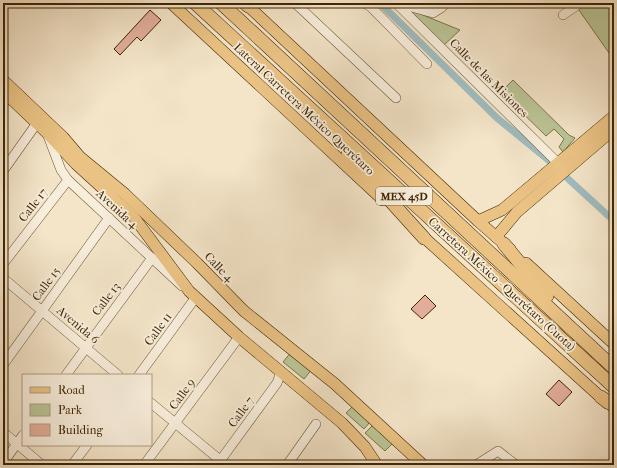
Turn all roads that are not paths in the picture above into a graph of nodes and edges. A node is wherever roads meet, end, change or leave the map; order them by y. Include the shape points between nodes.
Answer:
1 (172, 3) edge
2 (195, 3) edge
3 (221, 3) edge
4 (294, 3) edge
5 (364, 3) edge
6 (396, 3) edge
7 (446, 3) edge
8 (246, 4) edge
9 (576, 6) dead end
10 (563, 15) dead end
11 (427, 64) dead end
12 (3, 80) edge
13 (3, 91) edge
14 (396, 98) dead end
15 (614, 116) edge
16 (322, 121) junction
17 (37, 123) junction
18 (614, 128) edge
19 (46, 132) junction
20 (562, 167) junction
21 (3, 171) edge
22 (68, 180) junction
23 (109, 218) junction
24 (478, 221) junction
25 (424, 238) junction
26 (500, 240) junction
27 (152, 258) junction
28 (3, 264) edge
29 (3, 278) edge
30 (193, 294) junction
31 (42, 310) junction
32 (239, 337) junction
33 (582, 338) junction
34 (614, 344) edge
35 (86, 347) junction
36 (600, 355) junction
37 (614, 364) edge
38 (3, 365) edge
39 (614, 368) edge
40 (281, 372) junction
41 (67, 374) edge
42 (117, 374) edge
43 (140, 374) edge
44 (614, 387) edge
45 (601, 397) junction
46 (152, 404) edge
47 (614, 406) edge
48 (614, 411) edge
49 (176, 423) junction
50 (316, 424) dead end
51 (3, 432) edge
52 (22, 436) edge
53 (17, 444) junction
54 (85, 446) edge
55 (3, 463) edge
56 (221, 464) edge
57 (42, 465) edge
58 (72, 465) edge
59 (144, 465) edge
60 (287, 465) edge
61 (377, 465) edge
62 (421, 465) edge
63 (476, 465) edge
64 (516, 465) edge

1 - 25 main road, Lateral Carretera México Querétaro via 287,103 340,161
2 - 16 highway, Carretera México - Querétaro (Cuota) / MEX 45D
3 - 33 highway, Carretera México - Querétaro (Cuota) / MEX 45D
4 - 14 street
5 - 11 street
6 - 7 street, Calle de las Misiones via 433,13
6 - 20 street, Calle de las Misiones
8 - 24 main road via 314,73
9 - 10 street
12 - 62 main road, Calle 4 via 63,137 80,157 125,194 244,311 335,384
13 - 17 main road
15 - 20 main road
16 - 25 highway
16 - 44 highway, Carretera México - Querétaro (Cuota) / MEX 45D
17 - 19 main road
17 - 21 street
18 - 20 main road
19 - 22 street, Avenida 4 via 60,170
19 - 30 main road via 76,164 133,216
20 - 24 main road via 502,210
20 - 26 main road via 517,212
22 - 23 street, Avenida 4
22 - 28 street, Calle 17
23 - 27 street, Avenida 4
23 - 31 street, Calle 15
24 - 26 main road
25 - 45 main road, Lateral Carretera México Querétaro
26 - 33 highway
26 - 34 main road
27 - 30 street, Avenida 4
27 - 35 street, Calle 13
29 - 31 street, Avenida 6
30 - 32 main road
30 - 43 street, Calle 11
31 - 35 street, Avenida 6
31 - 38 street, Calle 15
32 - 40 main road
32 - 49 street, Calle 9
33 - 36 highway, Carretera México - Querétaro (Cuota) / MEX 45D
35 - 41 street, Calle 13
35 - 42 street, Avenida 6
36 - 37 highway
36 - 39 highway, Carretera México - Querétaro (Cuota) / MEX 45D
40 - 56 street, Calle 7 via 277,383
40 - 61 main road via 342,423 365,447
45 - 47 highway
45 - 48 main road, Lateral Carretera México Querétaro
46 - 49 street
49 - 56 street
49 - 59 street, Calle 9
50 - 60 street
51 - 53 street
52 - 53 street
53 - 55 street
53 - 57 street
54 - 58 street
63 - 64 street via 498,451

